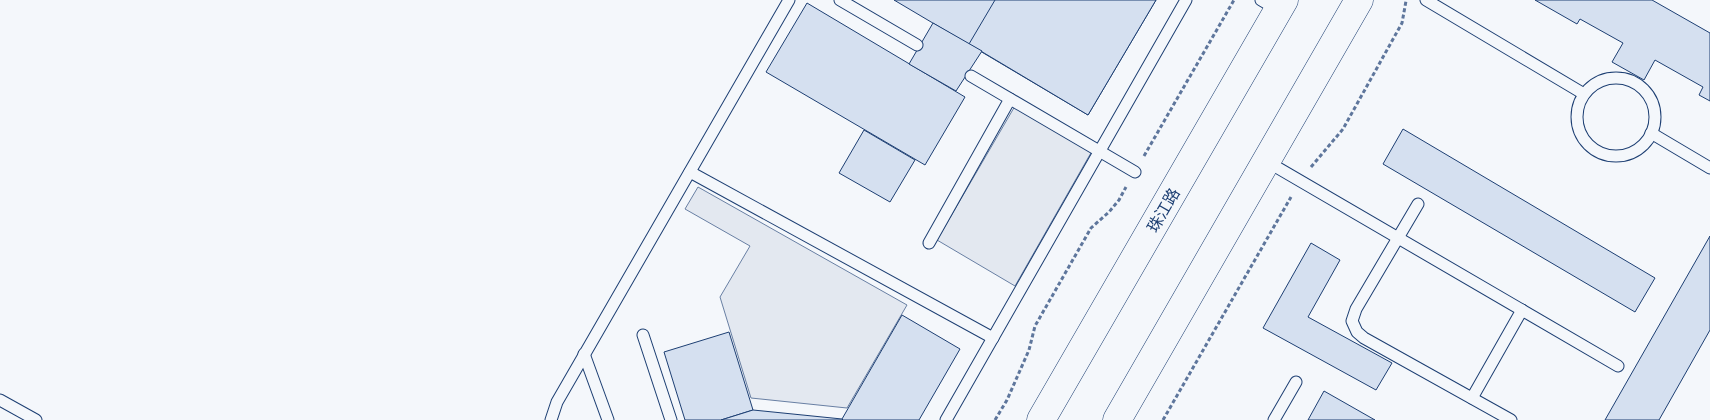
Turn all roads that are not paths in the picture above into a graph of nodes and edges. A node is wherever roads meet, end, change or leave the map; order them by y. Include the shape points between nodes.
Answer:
1 (789, 0) edge
2 (840, 0) edge
3 (1186, 0) edge
4 (1359, 0) edge
5 (1426, 0) edge
6 (1274, 3) edge
7 (917, 45) dead end
8 (970, 76) dead end
9 (1584, 94) junction
10 (1010, 99) junction
11 (1651, 133) junction
12 (1100, 151) junction
13 (1266, 161) junction
14 (1710, 168) edge
15 (690, 172) junction
16 (1135, 172) road end
17 (1418, 204) dead end
18 (1398, 237) junction
19 (929, 243) dead end
20 (1522, 310) junction
21 (643, 335) dead end
22 (993, 338) junction
23 (584, 354) junction
24 (1618, 366) dead end
25 (1296, 382) dead end
26 (1472, 398) junction
27 (0, 400) edge
28 (1121, 419) edge
29 (36, 420) edge
30 (550, 420) edge
31 (608, 420) edge
32 (671, 420) edge
33 (946, 420) edge
34 (1041, 420) edge
35 (1274, 420) edge
36 (1511, 420) edge

1 - 15 lane
2 - 7 lane
3 - 12 lane
4 - 13 street
5 - 9 lane
6 - 34 street, 珠江路
8 - 10 lane
9 - 11 lane via 1593,84 1605,79 1630,80 1649,96 1654,108 1655,121
9 - 11 lane via 1576,118 1579,131 1596,150 1621,156 1634,152
10 - 12 lane
10 - 19 lane
11 - 14 lane
12 - 16 lane
12 - 22 lane
13 - 18 lane
13 - 28 street
15 - 22 lane
15 - 23 lane
17 - 18 lane
18 - 20 lane
18 - 26 lane via 1356,309 1352,321 1357,332
20 - 24 lane
20 - 26 lane
21 - 32 lane
22 - 33 lane
23 - 30 lane
23 - 31 lane
25 - 35 lane
26 - 36 lane
27 - 29 lane

